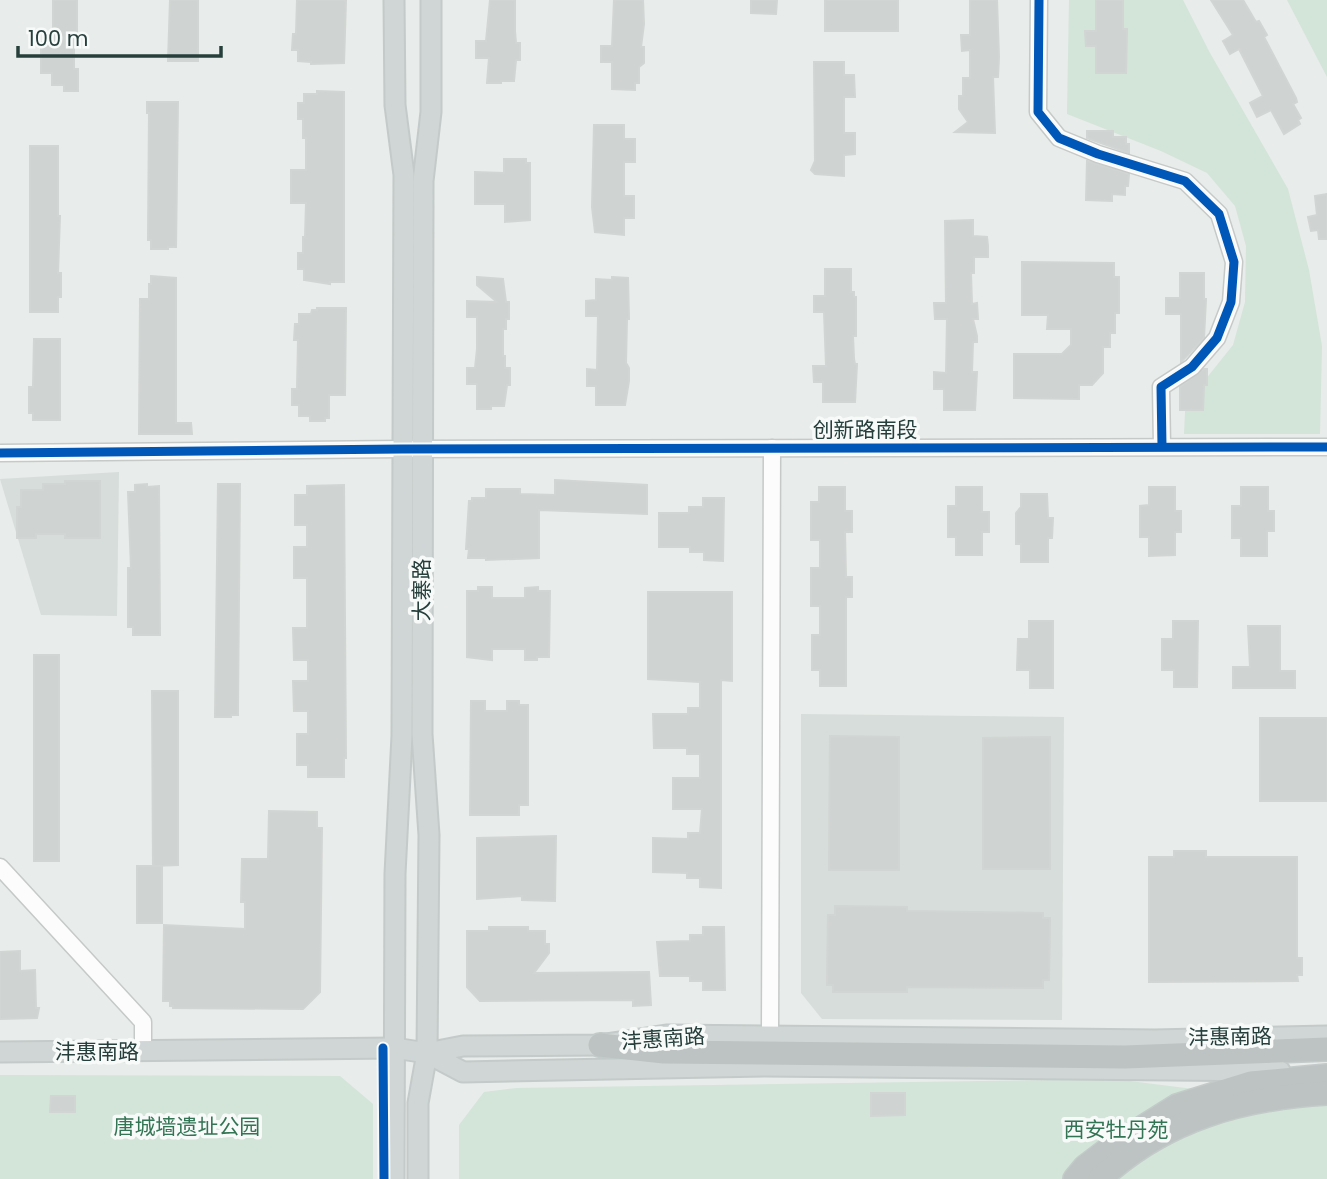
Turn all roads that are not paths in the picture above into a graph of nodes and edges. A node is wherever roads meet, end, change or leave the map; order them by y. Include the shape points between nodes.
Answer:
1 (394, 0) edge
2 (431, 0) edge
3 (1039, 0) edge
4 (1162, 446) junction
5 (1327, 447) edge
6 (772, 448) junction
7 (402, 449) junction
8 (422, 450) junction
9 (0, 453) edge
10 (0, 867) edge
11 (1327, 1036) edge
12 (600, 1045) joint
13 (770, 1045) junction
14 (394, 1048) junction
15 (1327, 1049) edge
16 (0, 1052) edge
17 (143, 1052) junction
18 (427, 1053) junction
19 (1327, 1074) edge
20 (1327, 1093) edge
21 (394, 1179) edge
22 (418, 1179) edge
23 (1074, 1179) edge
24 (1100, 1179) edge

1 - 7 main road, 大寨路 via 395,105 404,175
2 - 8 main road, 大寨路 via 430,112 423,181
3 - 4 street via 1038,112 1059,138 1185,181 1219,214 1234,262 1231,302 1217,338 1192,367 1161,387
4 - 5 street, 创新路南段
4 - 6 street, 创新路南段
6 - 8 street, 创新路南段
6 - 13 street
7 - 8 street, 创新路南段
7 - 9 street, 创新路南段
7 - 14 main road, 大寨路 via 402,736
8 - 18 main road, 大寨路 via 422,734 429,835
10 - 17 street via 143,1022
11 - 13 main road, 沣惠南路
12 - 13 highway via 664,1052
12 - 18 main road, 沣惠南路 via 463,1046
13 - 15 highway via 1125,1057
14 - 17 main road, 沣惠南路
14 - 18 main road, 沣惠南路
14 - 21 main road, 大寨路
16 - 17 main road, 沣惠南路
18 - 19 main road via 463,1072 780,1066
18 - 22 main road, 大寨路 via 418,1103
19 - 23 highway via 1251,1083 1177,1107 1121,1140
20 - 24 highway via 1260,1099 1199,1117 1145,1145

